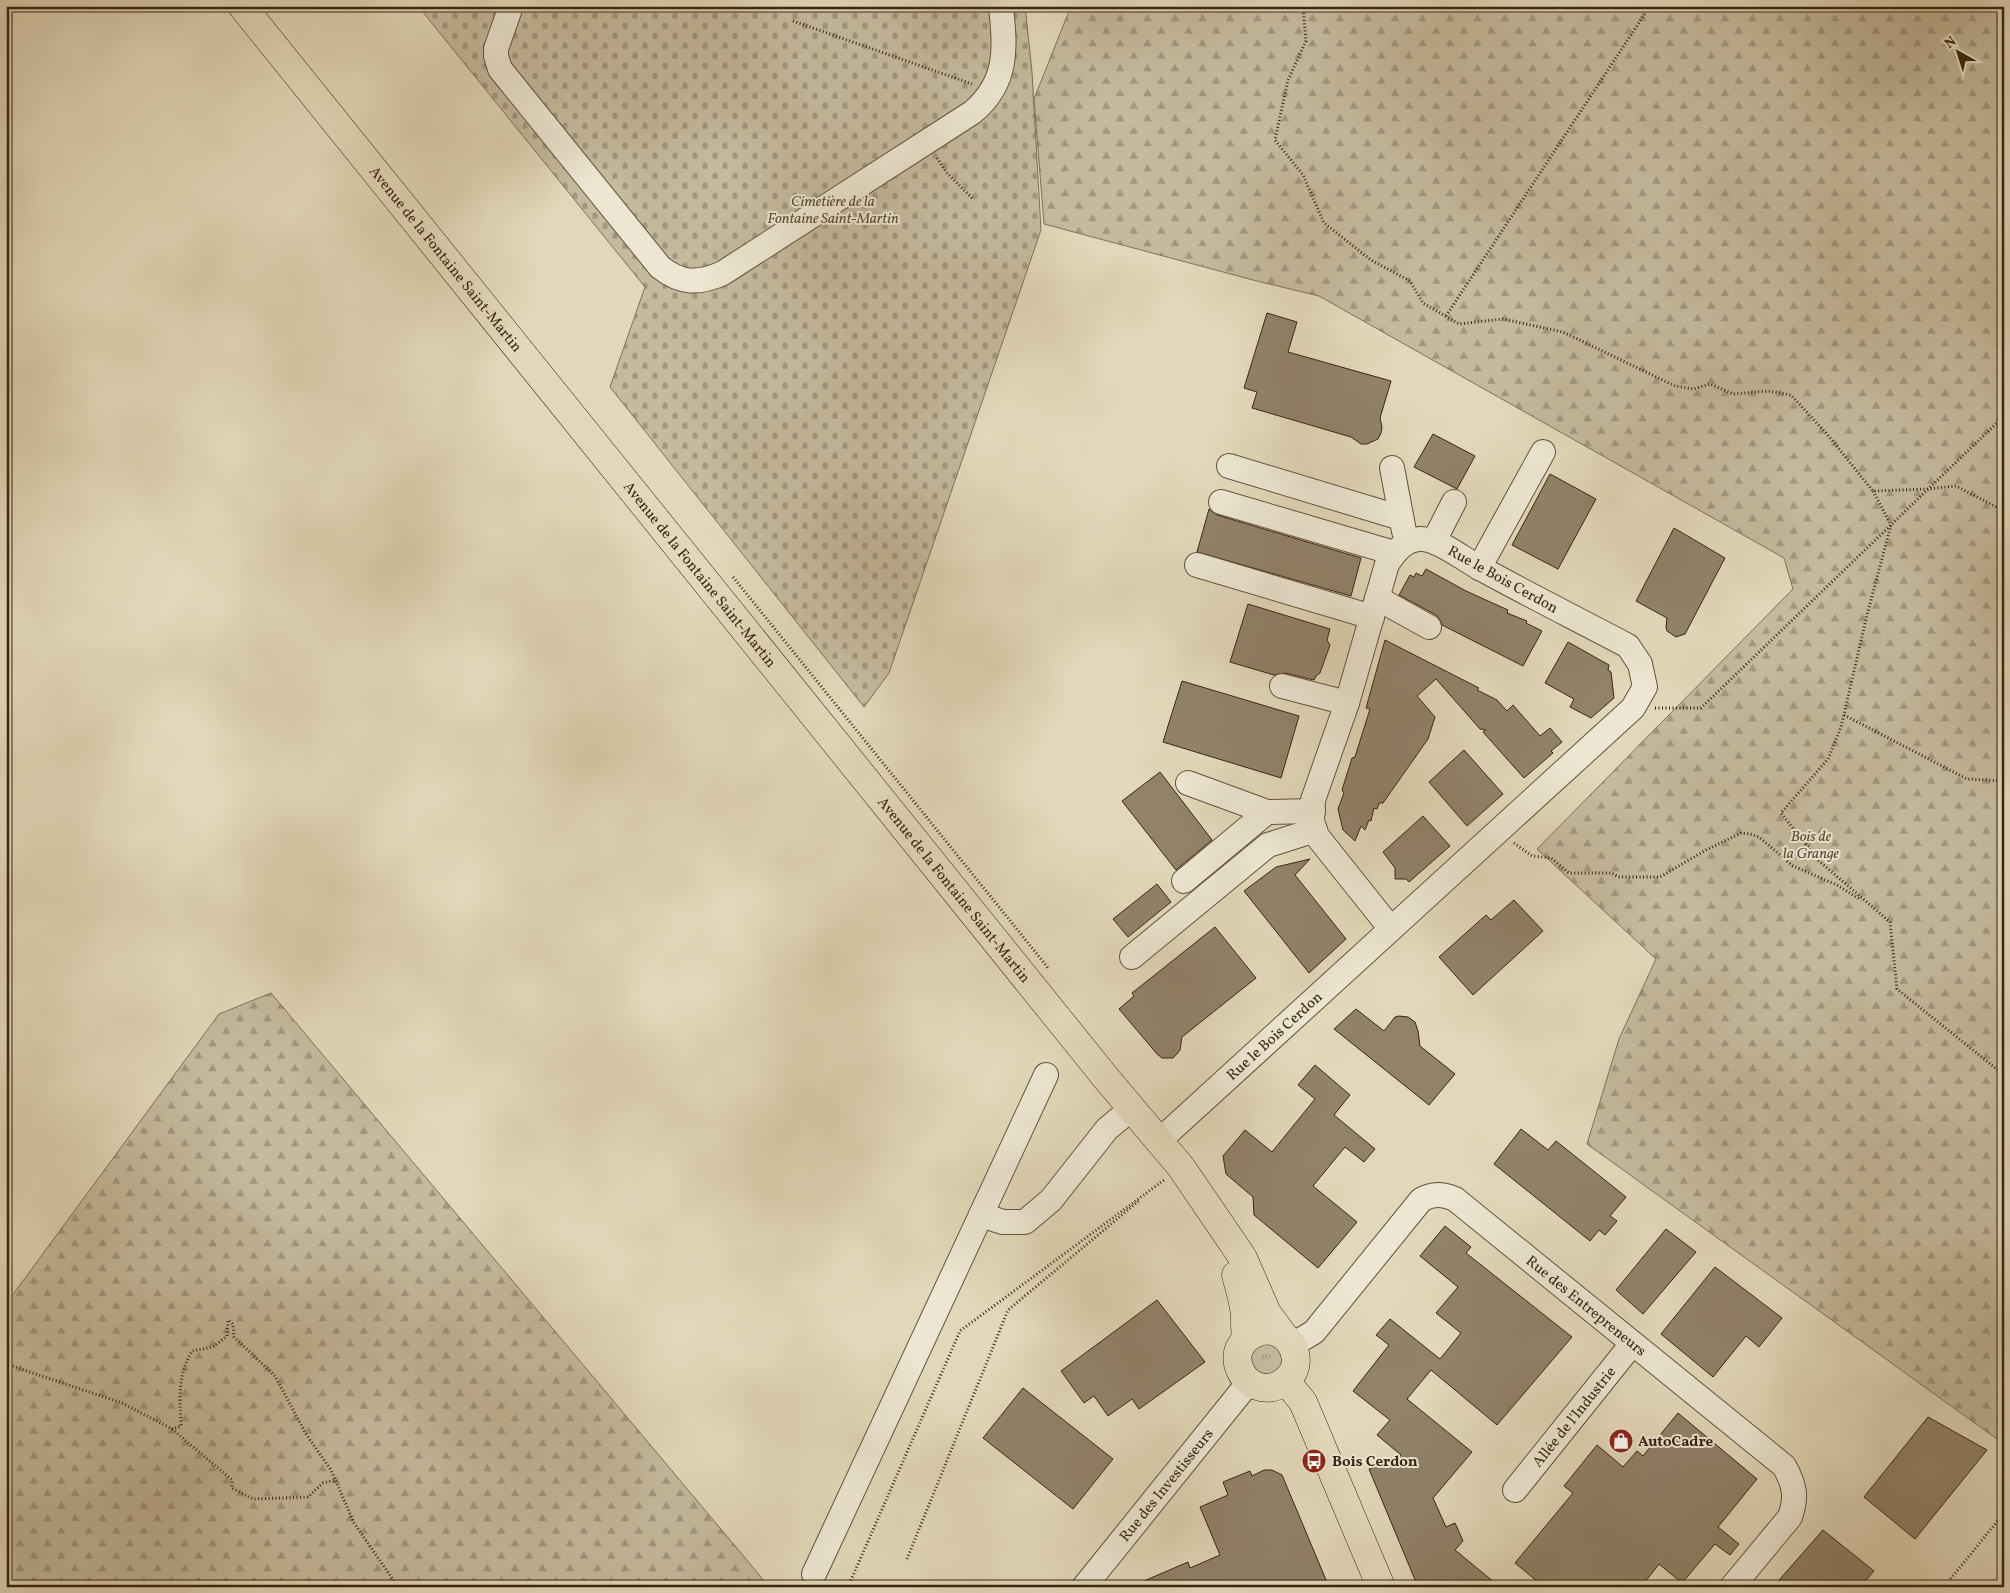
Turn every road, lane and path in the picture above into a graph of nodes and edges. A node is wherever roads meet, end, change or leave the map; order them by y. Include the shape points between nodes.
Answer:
1 (242, 6) edge
2 (511, 6) edge
3 (1001, 6) edge
4 (1303, 6) edge
5 (1650, 6) edge
6 (793, 21) dead end
7 (990, 94) junction
8 (927, 141) junction
9 (974, 200) dead end
10 (1446, 316) junction
11 (2004, 416) edge
12 (1543, 452) dead end
13 (1229, 466) dead end
14 (1392, 468) dead end
15 (1928, 489) junction
16 (1873, 491) junction
17 (1221, 502) dead end
18 (1454, 502) dead end
19 (2004, 511) edge
20 (1402, 518) junction
21 (1891, 525) junction
22 (1434, 541) junction
23 (1400, 548) junction
24 (1197, 565) dead end
25 (1479, 568) junction
26 (1375, 608) junction
27 (1429, 627) dead end
28 (1282, 686) dead end
29 (1347, 703) junction
30 (1633, 708) junction
31 (1844, 715) junction
32 (2004, 781) edge
33 (1188, 783) dead end
34 (1267, 812) junction
35 (1314, 821) junction
36 (1500, 831) junction
37 (1184, 881) dead end
38 (1870, 906) junction
39 (1391, 929) junction
40 (1132, 957) dead end
41 (1046, 1075) dead end
42 (2004, 1075) edge
43 (1131, 1109) junction
44 (1159, 1141) junction
45 (981, 1215) junction
46 (1227, 1237) junction
47 (1244, 1340) junction
48 (1288, 1340) junction
49 (1632, 1344) junction
50 (6, 1366) edge
51 (1286, 1381) junction
52 (1248, 1382) junction
53 (172, 1429) junction
54 (336, 1480) junction
55 (1515, 1490) dead end
56 (2004, 1513) edge
57 (907, 1559) dead end
58 (814, 1574) dead end
59 (398, 1587) edge
60 (848, 1587) edge
61 (1084, 1587) edge
62 (1381, 1587) edge
63 (1732, 1587) edge
64 (1944, 1587) edge

1 - 43 main road, Avenue de la Fontaine Saint-Martin
2 - 8 street via 496,49 500,69 660,267 682,280 700,281 723,273
3 - 7 street via 1004,56 998,80
4 - 10 path via 1306,42 1288,80 1275,140 1302,175 1324,223 1371,260 1410,282 1423,303
5 - 10 path
6 - 7 path via 968,81
7 - 8 street via 974,112
8 - 9 path via 947,173
10 - 16 path via 1459,324 1503,319 1563,332 1675,386 1694,389 1710,384 1734,394 1768,391 1790,395
11 - 15 path
12 - 25 street
13 - 20 street
14 - 20 street
15 - 16 path
15 - 19 path via 1956,486
15 - 21 path
16 - 21 path
17 - 23 street
18 - 22 street
20 - 23 street
21 - 30 path via 1701,708
21 - 31 path
22 - 23 street, Rue le Bois Cerdon via 1419,538
22 - 25 street, Rue le Bois Cerdon
23 - 26 street via 1387,564
24 - 26 street
25 - 30 street, Rue le Bois Cerdon via 1628,646 1640,664 1645,687
26 - 27 street
26 - 29 street
28 - 29 street
29 - 35 street via 1313,800
30 - 36 street, Rue le Bois Cerdon
31 - 32 path via 1967,778
31 - 38 path via 1828,759 1782,813 1819,861
33 - 34 street
34 - 35 street
34 - 37 street
35 - 39 street via 1317,836
35 - 40 street via 1268,845
36 - 38 path via 1532,856 1551,858 1569,873 1612,873 1618,877 1660,877 1706,850 1742,833 1750,834 1759,837 1793,866 1837,884
36 - 39 street, Rue le Bois Cerdon
38 - 42 path via 1890,922 1897,988
39 - 44 street, Rue le Bois Cerdon
41 - 45 street
43 - 44 main road, Avenue de la Fontaine Saint-Martin
43 - 45 street via 1108,1129 1051,1200 1026,1222 1003,1222
44 - 46 main road, Avenue de la Fontaine Saint-Martin
45 - 58 street
46 - 47 main road via 1245,1308
46 - 48 main road, Avenue de la Fontaine Saint-Martin via 1243,1258 1266,1313
47 - 48 main road via 1262,1330 1272,1330
47 - 52 main road via 1237,1357 1242,1375
48 - 49 street, Rue des Entrepreneurs via 1314,1332 1422,1200 1438,1194 1455,1199
48 - 51 main road via 1295,1354 1295,1364
49 - 55 street, Allée de l'Industrie
49 - 63 street, Rue des Entrepreneurs via 1784,1466 1791,1478 1796,1491 1790,1518
50 - 53 path via 122,1403
51 - 52 main road via 1267,1388
51 - 62 main road via 1303,1402
52 - 61 street, Rue des Investisseurs
53 - 54 path via 232,1480 232,1488 253,1499 308,1497 323,1483
53 - 54 path via 181,1426 181,1376 187,1360 192,1352 213,1347 227,1336 228,1320 233,1324 234,1337 275,1376 306,1434
54 - 59 path via 354,1523
56 - 64 path
57 - 60 path via 1008,1310 1165,1179 960,1331

